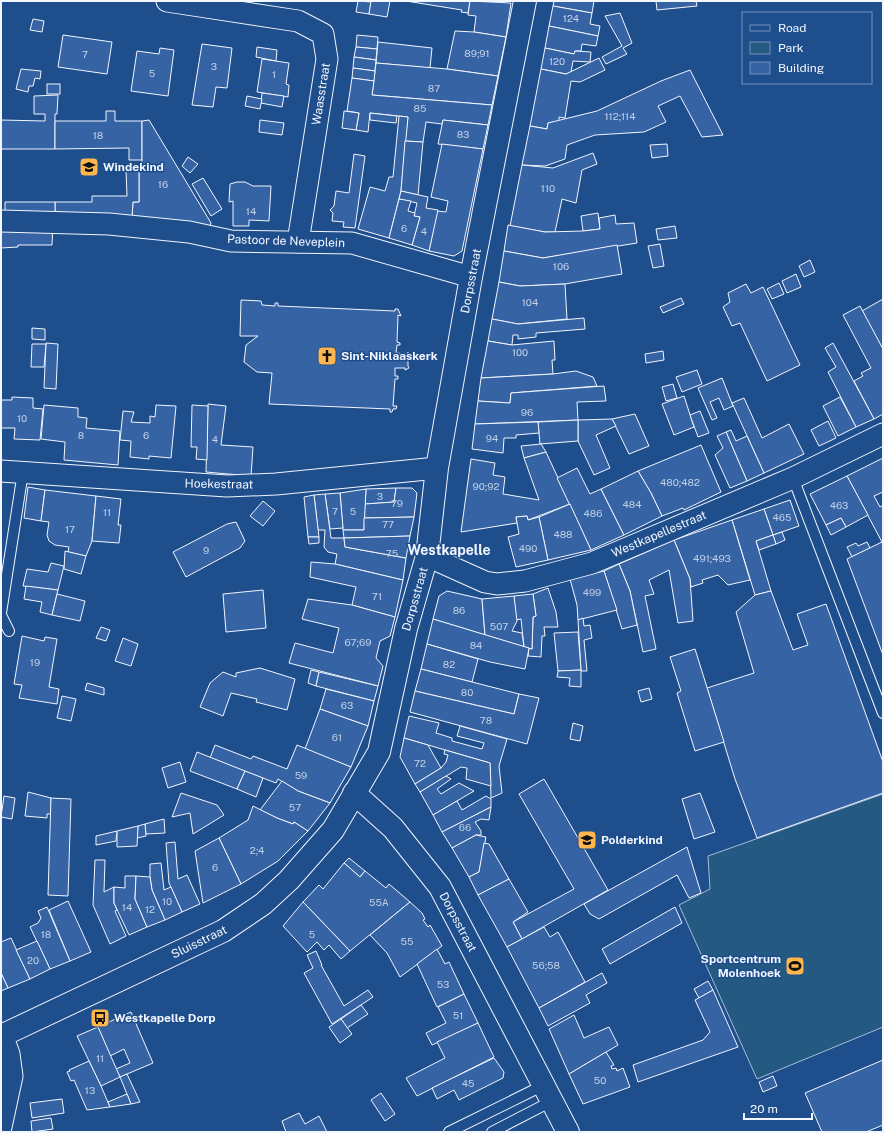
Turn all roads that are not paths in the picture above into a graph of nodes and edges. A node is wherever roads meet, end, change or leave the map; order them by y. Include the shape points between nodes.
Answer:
1 (167, 1) edge
2 (525, 1) edge
3 (1, 221) edge
4 (298, 242) junction
5 (471, 276) junction
6 (883, 434) edge
7 (437, 468) junction
8 (1, 471) edge
9 (23, 472) junction
10 (793, 478) junction
11 (427, 556) junction
12 (1, 614) edge
13 (9, 631) dead end
14 (883, 713) edge
15 (354, 793) junction
16 (1, 1035) edge
17 (548, 1093) junction
18 (1, 1127) edge
19 (448, 1132) edge
20 (492, 1132) edge
21 (568, 1132) edge

1 - 4 street, Waasstraat via 298,21 323,34 327,59
2 - 5 street, Dorpsstraat
3 - 4 street, Pastoor de Neveplein via 109,224 189,232 230,241
4 - 5 street, Pastoor de Neveplein via 352,243
5 - 7 street, Dorpsstraat
6 - 10 street, Westkapellestraat
7 - 9 street, Hoekestraat via 276,484 227,486
7 - 11 street, Dorpsstraat
8 - 9 street, Hoekestraat
9 - 12 lane
10 - 11 street, Westkapellestraat via 592,563 525,581 497,584 485,582
10 - 14 lane
11 - 15 street, Dorpsstraat via 406,629 379,752
12 - 13 lane
15 - 16 street, Sluisstraat via 334,830 289,880 256,909 223,931
15 - 17 street, Dorpsstraat via 393,828 440,887
16 - 18 street via 9,1054 12,1076
17 - 19 lane
17 - 20 lane
17 - 21 street, Dorpsstraat

